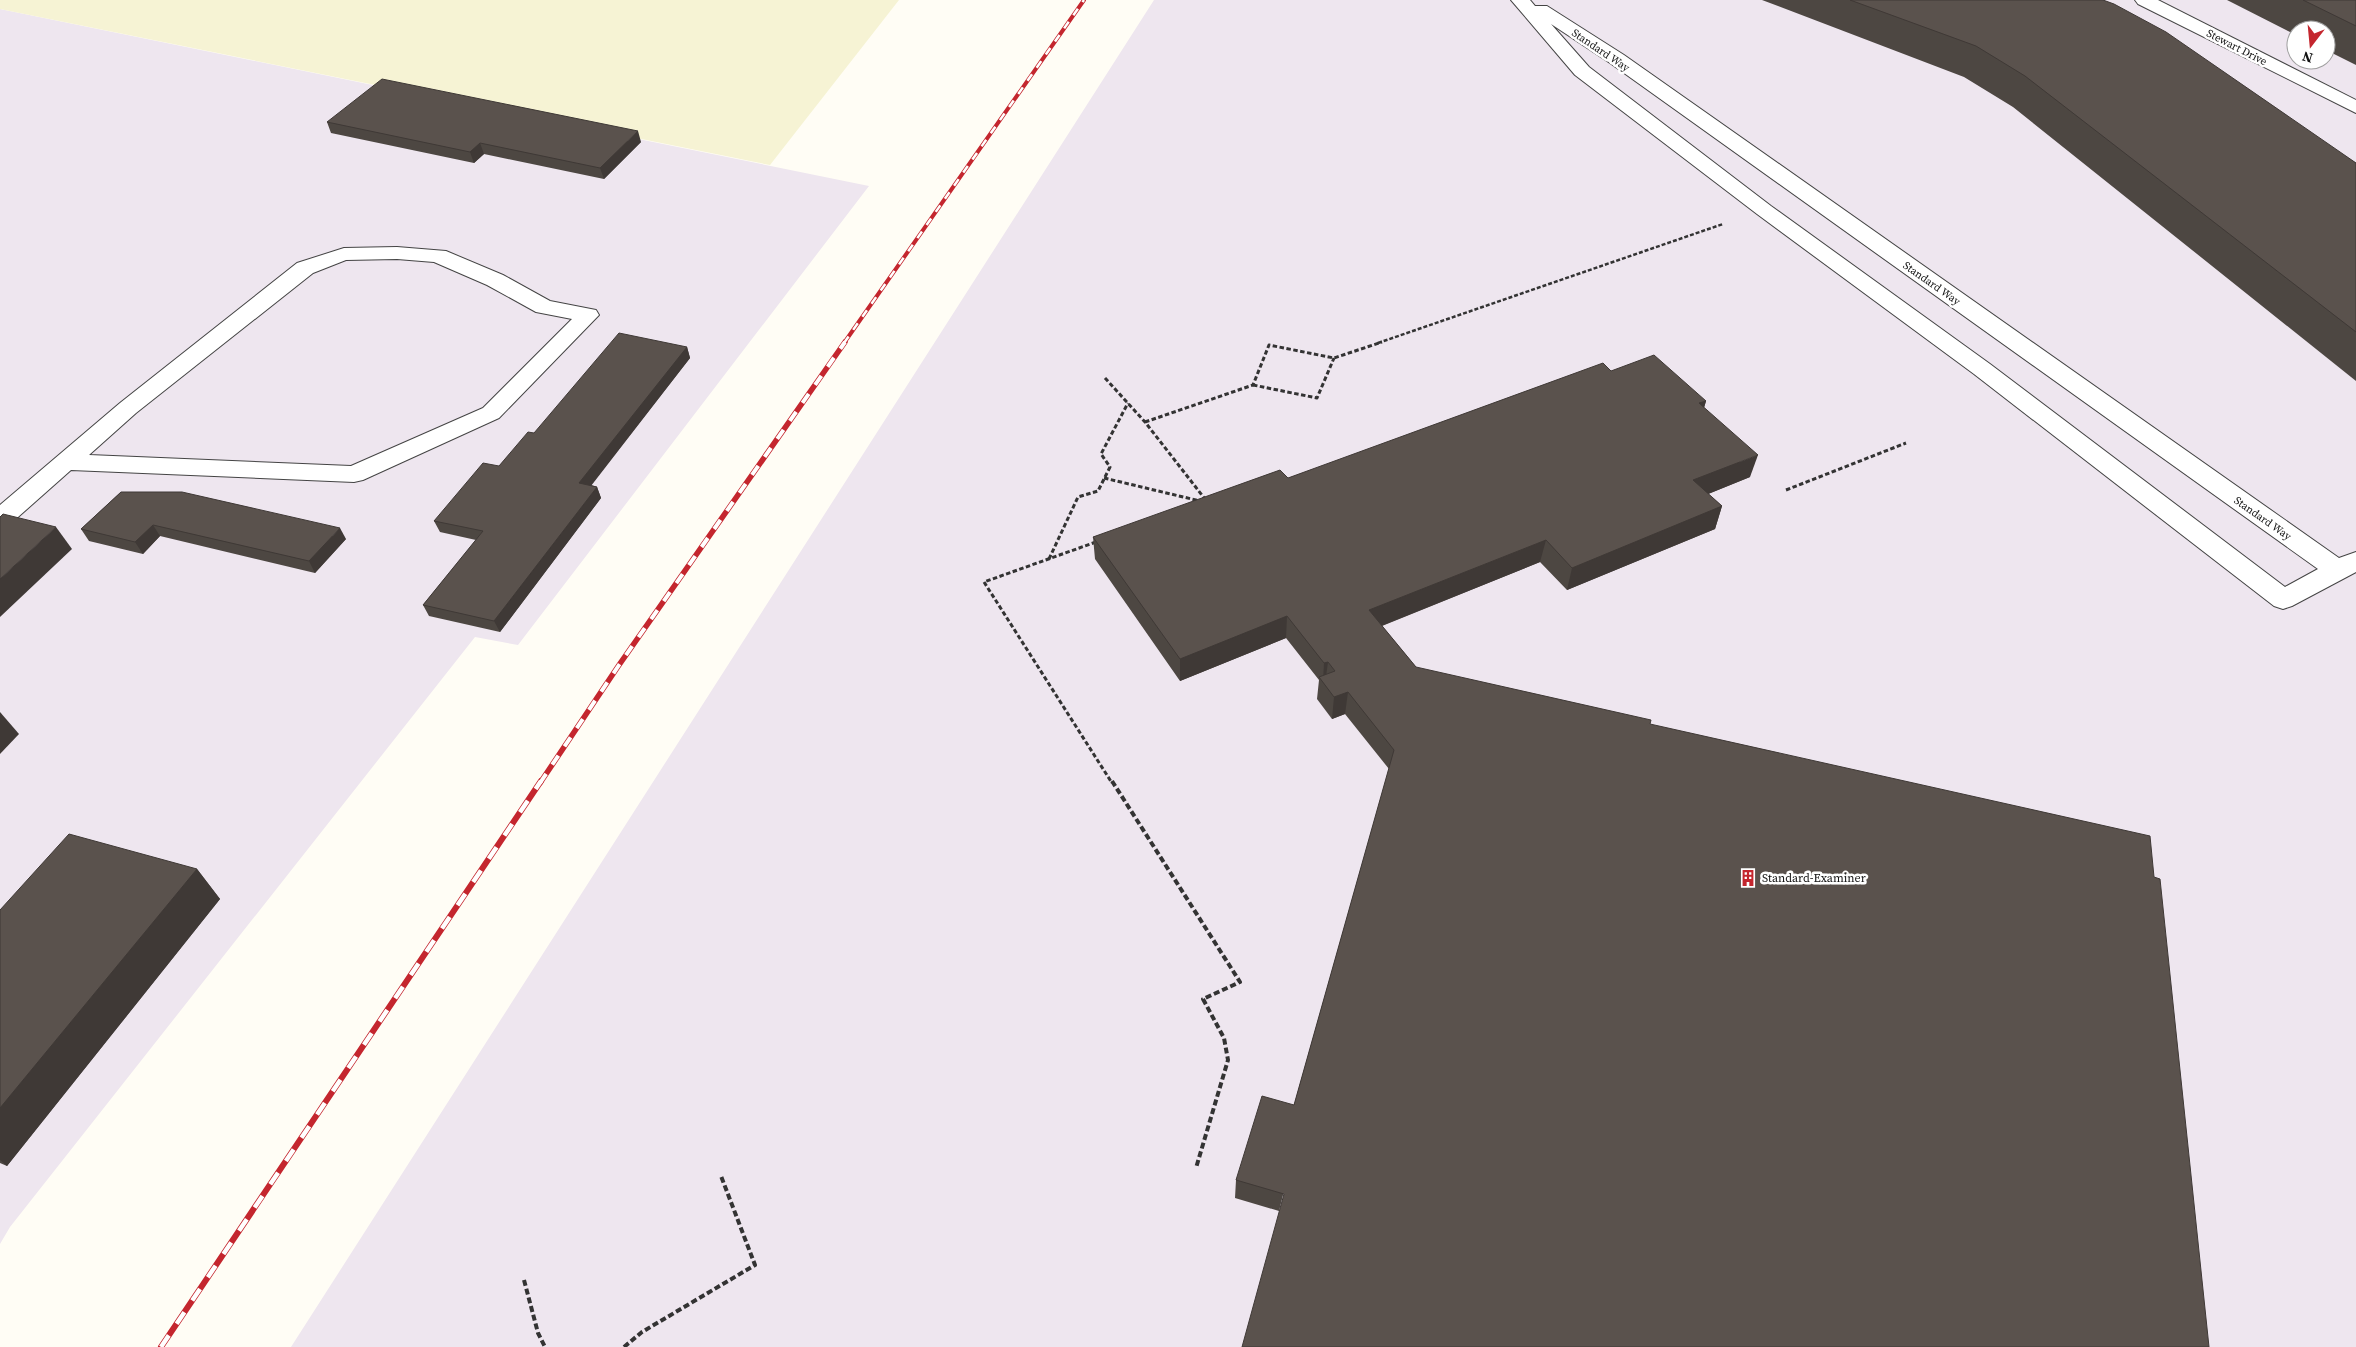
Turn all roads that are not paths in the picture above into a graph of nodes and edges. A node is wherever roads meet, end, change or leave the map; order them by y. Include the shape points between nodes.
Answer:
1 (1520, 0) edge
2 (1525, 0) edge
3 (2144, 0) edge
4 (2356, 107) edge
5 (65, 462) junction
6 (0, 520) edge
7 (2346, 565) edge

1 - 7 street, Standard Way via 1582,71 1764,210 1982,369 2283,599
2 - 7 street, Standard Way via 1617,60
3 - 4 street, Stewart Drive
5 - 5 street via 305,268 344,254 438,256 495,280 544,307 588,315 491,414 354,474
5 - 6 street

